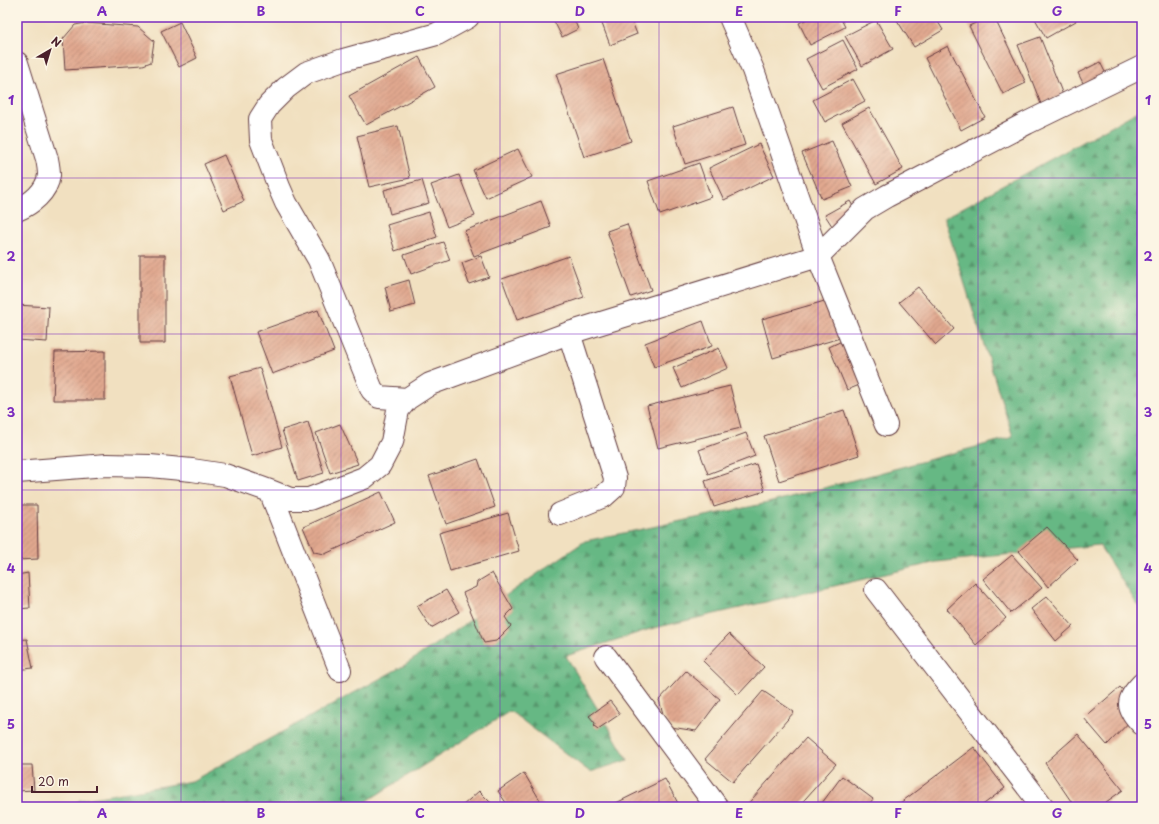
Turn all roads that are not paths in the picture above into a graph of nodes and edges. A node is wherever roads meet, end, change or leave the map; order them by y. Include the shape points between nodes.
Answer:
1 (468, 17) edge
2 (730, 17) edge
3 (17, 63) edge
4 (1142, 66) edge
5 (17, 210) edge
6 (818, 256) junction
7 (570, 333) junction
8 (407, 399) junction
9 (886, 425) dead end
10 (17, 472) edge
11 (270, 491) junction
12 (560, 514) dead end
13 (876, 590) dead end
14 (606, 657) dead end
15 (340, 670) dead end
16 (1142, 684) edge
17 (1142, 724) edge
18 (717, 807) edge
19 (1043, 807) edge

1 - 8 street via 437,34 306,73 269,105 260,119 260,140 286,203 319,260 372,390 379,397
2 - 6 street via 753,70
3 - 5 street via 47,159 49,176 36,199
4 - 6 street via 887,196 865,209
6 - 7 street
6 - 9 street
7 - 8 street via 430,384
7 - 12 street via 615,478 614,487 604,496
8 - 11 street via 398,410 392,442 380,465 364,478 309,498 290,499
10 - 11 street via 107,465 150,466 224,475
11 - 15 street
13 - 19 street
14 - 18 street
16 - 17 street via 1132,695 1129,704 1132,713

